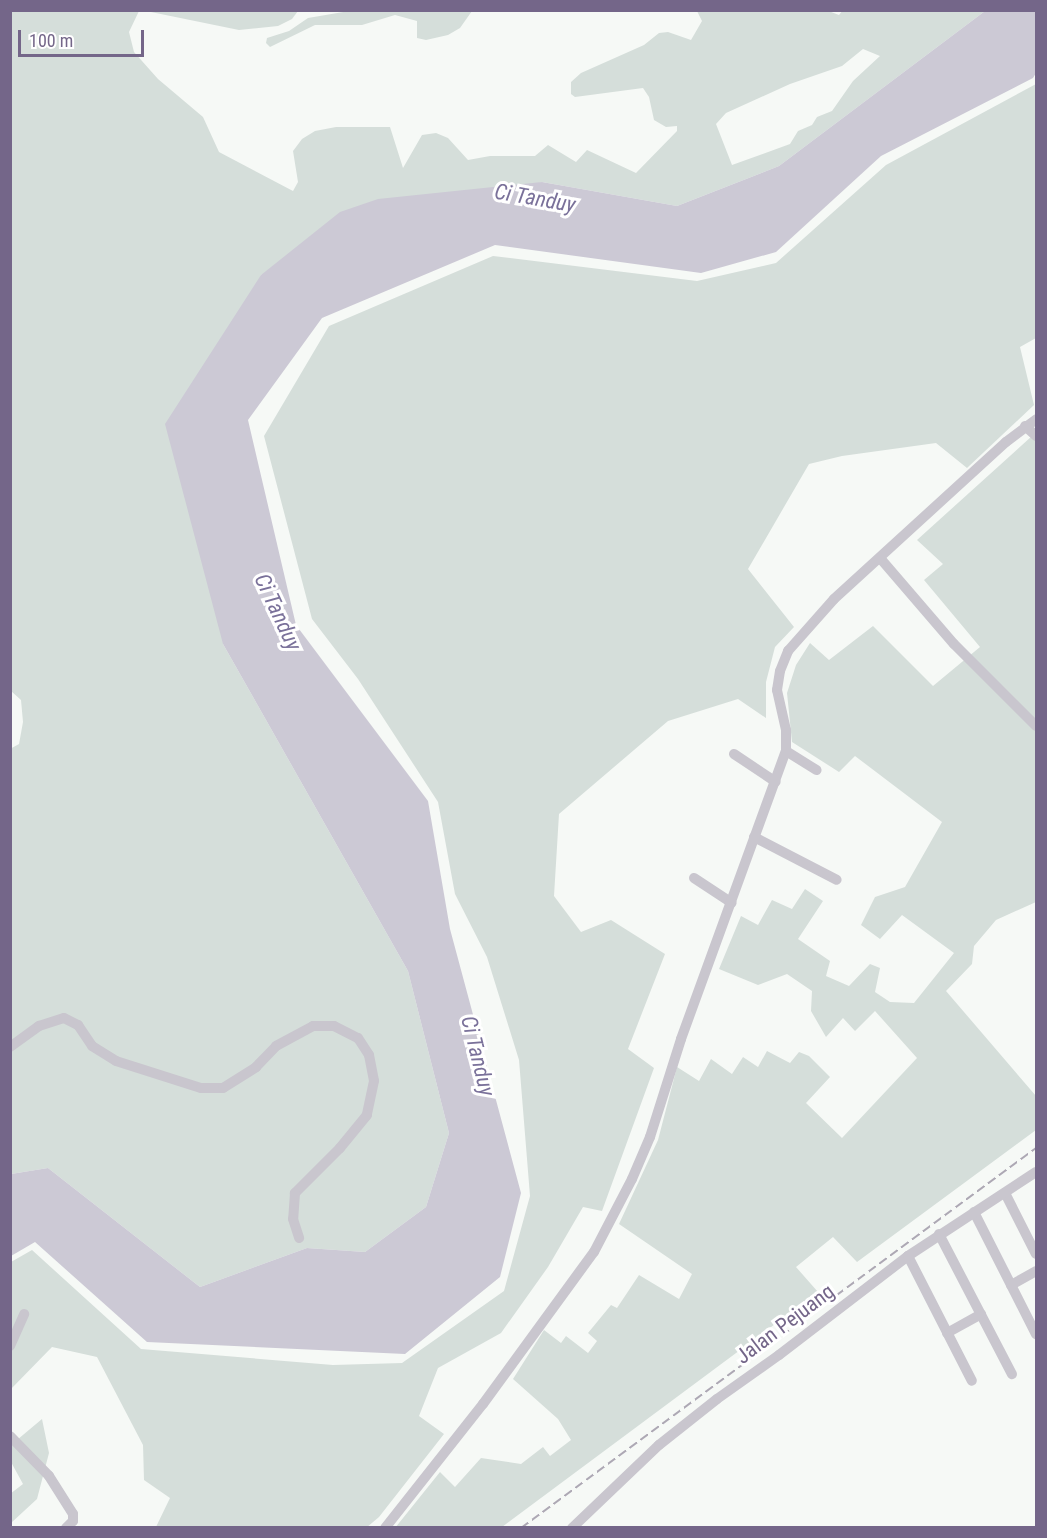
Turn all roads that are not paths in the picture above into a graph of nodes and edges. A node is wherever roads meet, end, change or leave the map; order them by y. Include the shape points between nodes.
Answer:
1 (1036, 419) edge
2 (1025, 426) junction
3 (1036, 436) edge
4 (880, 558) junction
5 (1036, 726) edge
6 (786, 751) junction
7 (734, 754) dead end
8 (817, 771) dead end
9 (776, 782) junction
10 (754, 837) junction
11 (694, 878) dead end
12 (837, 880) dead end
13 (732, 903) junction
14 (10, 1047) edge
15 (1036, 1173) edge
16 (1005, 1193) junction
17 (974, 1212) junction
18 (939, 1234) junction
19 (299, 1238) dead end
20 (1036, 1254) edge
21 (908, 1256) junction
22 (1036, 1271) edge
23 (1011, 1285) junction
24 (24, 1314) dead end
25 (981, 1314) junction
26 (947, 1333) junction
27 (1036, 1334) edge
28 (10, 1346) edge
29 (1012, 1374) dead end
30 (972, 1381) dead end
31 (10, 1436) edge
32 (66, 1527) edge
33 (386, 1527) edge
34 (572, 1527) edge

1 - 2 street
2 - 3 street
2 - 4 street
4 - 5 street via 954,644
4 - 6 street via 834,599 788,651 777,690 786,730
6 - 8 street
6 - 9 street
7 - 9 street
9 - 10 street
10 - 12 street
10 - 13 street
11 - 13 street
13 - 33 street via 681,1039 650,1137 605,1234 483,1404
14 - 19 street via 39,1026 64,1018 78,1025 92,1046 116,1061 201,1088 223,1088 256,1067 276,1046 313,1026 334,1026 358,1038 369,1055 374,1081 367,1115 295,1193 293,1219
15 - 16 street, Jalan Pejuang
16 - 17 street, Jalan Pejuang
16 - 20 street
17 - 18 street, Jalan Pejuang
17 - 23 street
18 - 21 street, Jalan Pejuang
18 - 25 street
21 - 26 street
21 - 34 street, Jalan Pejuang via 676,1432
22 - 23 street
23 - 27 street
24 - 28 street
25 - 26 street
25 - 29 street
26 - 30 street
31 - 32 street via 49,1476 73,1514 73,1521

